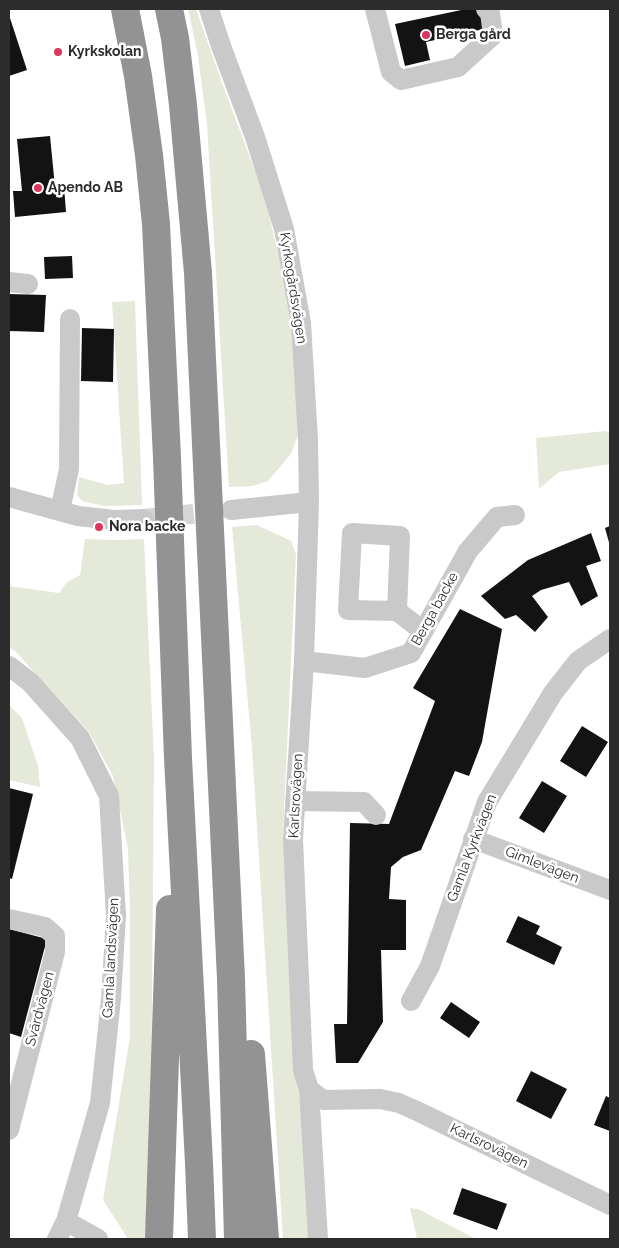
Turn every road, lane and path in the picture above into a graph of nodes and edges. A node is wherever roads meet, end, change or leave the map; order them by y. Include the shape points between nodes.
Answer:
1 (125, 9) edge
2 (169, 9) edge
3 (209, 9) edge
4 (375, 9) edge
5 (486, 9) edge
6 (70, 319) dead end
7 (9, 497) edge
8 (309, 502) junction
9 (231, 510) tunnel mouth
10 (60, 511) junction
11 (515, 514) dead end
12 (144, 519) tunnel mouth
13 (397, 610) dead end
14 (423, 631) junction
15 (610, 639) edge
16 (304, 661) junction
17 (9, 666) edge
18 (178, 758) junction
19 (296, 801) junction
20 (376, 815) dead end
21 (473, 839) junction
22 (610, 890) edge
23 (9, 919) edge
24 (231, 979) junction
25 (411, 1001) dead end
26 (309, 1089) junction
27 (9, 1130) edge
28 (610, 1205) edge
29 (66, 1230) edge
30 (58, 1239) edge
31 (98, 1239) edge
32 (159, 1239) edge
33 (202, 1239) edge
34 (238, 1239) edge
35 (266, 1239) edge
36 (318, 1239) edge

1 - 18 highway via 148,145 156,224
2 - 24 highway via 183,105 198,273
3 - 8 street, Kyrkogårdsvägen via 284,229 301,323
4 - 5 street via 391,72 401,80 458,67 493,35 490,13
6 - 10 street via 70,469
7 - 10 street
8 - 9 street
8 - 16 street, Karlsrovägen
10 - 12 street via 114,520
11 - 14 street, Berga backe via 497,518 468,551
13 - 14 street
14 - 16 street, Berga backe via 411,653 365,668
15 - 21 street, Gamla Kyrkvägen via 578,661 553,693 487,802
16 - 19 street, Karlsrovägen
17 - 29 street, Gamla landsvägen via 30,682 80,738 109,796 116,916 111,999 100,1103
18 - 32 highway
18 - 33 highway
19 - 20 street via 364,802
19 - 26 street, Karlsrovägen via 293,839 302,1060
21 - 22 street, Gimlevägen
21 - 25 street, Gamla Kyrkvägen via 430,966
23 - 27 street, Svärdvägen via 45,927 55,936 55,952
24 - 34 highway
24 - 35 highway via 248,1020
26 - 28 street, Karlsrovägen via 323,1100 380,1099 399,1103
26 - 36 street, Karlsrovägen
29 - 30 street, Gamla landsvägen
29 - 31 street

